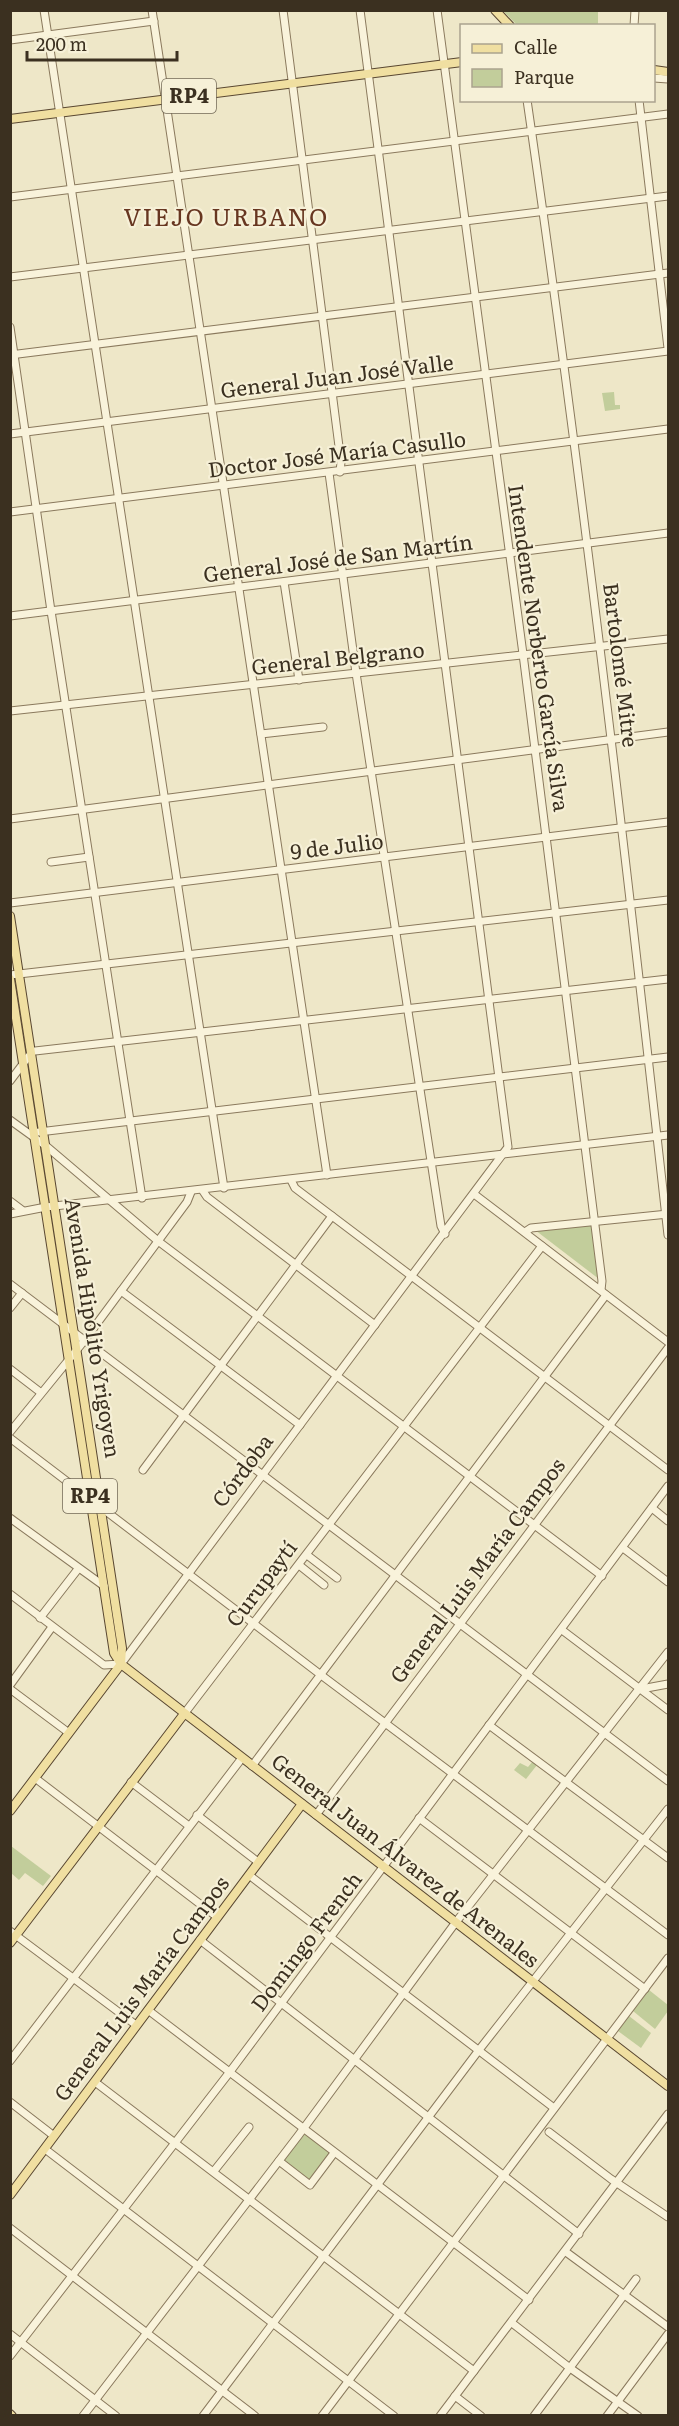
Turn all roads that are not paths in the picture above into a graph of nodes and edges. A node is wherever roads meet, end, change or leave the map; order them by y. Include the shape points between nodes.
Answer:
1 (44, 10) edge
2 (152, 10) edge
3 (283, 10) edge
4 (360, 10) edge
5 (438, 10) edge
6 (495, 10) edge
7 (154, 21) junction
8 (507, 24) edge
9 (48, 35) junction
10 (10, 40) edge
11 (460, 62) edge
12 (444, 64) junction
13 (368, 74) junction
14 (293, 83) junction
15 (165, 99) junction
16 (527, 102) edge
17 (639, 102) edge
18 (60, 112) junction
19 (669, 114) edge
20 (640, 117) junction
21 (10, 119) edge
22 (532, 132) junction
23 (456, 141) junction
24 (380, 151) junction
25 (302, 160) junction
26 (177, 176) junction
27 (72, 190) junction
28 (669, 196) edge
29 (10, 197) edge
30 (650, 198) junction
31 (543, 211) junction
32 (465, 221) junction
33 (390, 230) junction
34 (313, 240) junction
35 (189, 255) junction
36 (84, 268) junction
37 (669, 273) edge
38 (659, 274) junction
39 (10, 278) edge
40 (553, 287) junction
41 (476, 297) junction
42 (399, 306) junction
43 (322, 317) junction
44 (10, 327) edge
45 (200, 331) junction
46 (96, 344) junction
47 (669, 349) edge
48 (13, 355) edge
49 (564, 365) junction
50 (485, 374) junction
51 (410, 385) junction
52 (332, 394) junction
53 (212, 409) junction
54 (108, 422) junction
55 (669, 429) edge
56 (25, 432) junction
57 (10, 434) edge
58 (573, 441) junction
59 (495, 451) junction
60 (419, 462) junction
61 (340, 472) junction
62 (329, 474) junction
63 (224, 486) junction
64 (119, 499) junction
65 (36, 509) junction
66 (10, 512) edge
67 (669, 533) edge
68 (587, 543) junction
69 (509, 554) junction
70 (432, 563) junction
71 (342, 575) junction
72 (284, 582) junction
73 (239, 588) junction
74 (135, 601) junction
75 (51, 611) junction
76 (10, 616) edge
77 (669, 639) edge
78 (599, 646) junction
79 (523, 654) junction
80 (446, 664) junction
81 (356, 673) junction
82 (299, 680) junction
83 (253, 685) junction
84 (149, 696) junction
85 (66, 705) junction
86 (10, 711) edge
87 (323, 727) dead end
88 (669, 732) edge
89 (261, 734) junction
90 (611, 740) junction
91 (535, 750) junction
92 (459, 760) junction
93 (372, 771) junction
94 (268, 785) junction
95 (165, 799) junction
96 (81, 808) junction
97 (10, 819) edge
98 (669, 822) edge
99 (623, 827) junction
100 (546, 837) junction
101 (470, 846) junction
102 (89, 857) junction
103 (384, 857) junction
104 (51, 862) dead end
105 (281, 870) junction
106 (178, 883) junction
107 (95, 893) junction
108 (669, 900) edge
109 (10, 903) edge
110 (631, 904) junction
111 (556, 912) junction
112 (10, 916) edge
113 (479, 921) junction
114 (395, 931) junction
115 (292, 942) junction
116 (189, 954) junction
117 (106, 964) junction
118 (14, 976) edge
119 (669, 979) edge
120 (641, 982) junction
121 (566, 990) junction
122 (489, 999) junction
123 (408, 1009) junction
124 (304, 1021) junction
125 (201, 1033) junction
126 (118, 1042) junction
127 (32, 1052) junction
128 (669, 1057) edge
129 (650, 1059) junction
130 (24, 1063) junction
131 (576, 1068) junction
132 (499, 1077) junction
133 (10, 1081) edge
134 (420, 1086) junction
135 (315, 1097) junction
136 (213, 1110) junction
137 (10, 1120) edge
138 (130, 1120) junction
139 (36, 1134) junction
140 (669, 1135) edge
141 (658, 1136) junction
142 (586, 1144) junction
143 (46, 1146) junction
144 (505, 1154) junction
145 (432, 1163) junction
146 (327, 1175) junction
147 (291, 1180) junction
148 (224, 1188) junction
149 (203, 1191) junction
150 (191, 1192) junction
151 (474, 1194) junction
152 (141, 1198) junction
153 (111, 1200) junction
154 (10, 1201) edge
155 (50, 1206) junction
156 (22, 1210) junction
157 (10, 1214) edge
158 (667, 1214) edge
159 (332, 1216) junction
160 (595, 1221) junction
161 (525, 1232) junction
162 (445, 1234) junction
163 (669, 1235) edge
164 (158, 1241) junction
165 (542, 1246) junction
166 (296, 1266) junction
167 (412, 1277) junction
168 (10, 1284) edge
169 (121, 1291) junction
170 (604, 1292) junction
171 (22, 1293) junction
172 (10, 1308) edge
173 (258, 1315) junction
174 (375, 1325) junction
175 (65, 1326) junction
176 (479, 1328) junction
177 (74, 1333) junction
178 (84, 1341) junction
179 (669, 1342) edge
180 (76, 1348) junction
181 (669, 1348) edge
182 (70, 1356) junction
183 (220, 1365) junction
184 (10, 1369) edge
185 (338, 1375) junction
186 (544, 1377) junction
187 (40, 1392) junction
188 (183, 1415) junction
189 (300, 1425) junction
190 (404, 1426) junction
191 (609, 1427) junction
192 (10, 1432) edge
193 (10, 1438) edge
194 (143, 1470) dead end
195 (669, 1470) edge
196 (263, 1475) junction
197 (470, 1475) junction
198 (669, 1486) edge
199 (91, 1498) junction
200 (100, 1507) junction
201 (652, 1508) junction
202 (10, 1518) edge
203 (669, 1521) edge
204 (330, 1524) junction
205 (534, 1525) junction
206 (623, 1548) junction
207 (307, 1555) junction
208 (299, 1565) junction
209 (78, 1569) junction
210 (189, 1574) junction
211 (395, 1575) junction
212 (602, 1576) junction
213 (337, 1578) dead end
214 (669, 1582) edge
215 (324, 1585) dead end
216 (104, 1586) junction
217 (10, 1594) edge
218 (40, 1618) junction
219 (256, 1624) junction
220 (460, 1625) junction
221 (52, 1627) junction
222 (562, 1630) junction
223 (669, 1652) edge
224 (121, 1664) junction
225 (527, 1675) junction
226 (321, 1676) junction
227 (669, 1684) edge
228 (10, 1687) edge
229 (641, 1689) junction
230 (669, 1710) edge
231 (184, 1714) junction
232 (385, 1723) junction
233 (489, 1725) junction
234 (69, 1733) junction
235 (606, 1733) junction
236 (242, 1758) junction
237 (252, 1766) junction
238 (452, 1773) junction
239 (35, 1778) junction
240 (669, 1781) edge
241 (131, 1782) junction
242 (567, 1782) junction
243 (14, 1800) edge
244 (302, 1804) junction
245 (669, 1809) edge
246 (10, 1810) edge
247 (197, 1815) junction
248 (316, 1815) junction
249 (419, 1818) junction
250 (189, 1826) junction
251 (98, 1827) junction
252 (528, 1830) junction
253 (644, 1839) junction
254 (669, 1858) edge
255 (258, 1862) junction
256 (384, 1866) junction
257 (155, 1870) junction
258 (494, 1874) junction
259 (249, 1875) junction
260 (605, 1888) junction
261 (217, 1917) junction
262 (456, 1922) junction
263 (571, 1933) junction
264 (669, 1935) edge
265 (12, 1937) edge
266 (332, 1937) junction
267 (200, 1940) junction
268 (669, 1958) edge
269 (73, 1978) junction
270 (532, 1981) junction
271 (645, 1989) junction
272 (403, 1992) junction
273 (282, 2003) junction
274 (147, 2010) junction
275 (136, 2025) junction
276 (606, 2039) junction
277 (479, 2050) junction
278 (354, 2060) junction
279 (10, 2061) edge
280 (229, 2073) junction
281 (95, 2082) junction
282 (669, 2086) edge
283 (10, 2102) edge
284 (554, 2108) junction
285 (669, 2114) edge
286 (429, 2117) junction
287 (249, 2127) dead end
288 (302, 2128) junction
289 (549, 2132) dead end
290 (54, 2136) junction
291 (176, 2141) junction
292 (45, 2149) junction
293 (334, 2153) junction
294 (279, 2161) junction
295 (214, 2171) junction
296 (505, 2175) junction
297 (617, 2183) junction
298 (378, 2186) junction
299 (10, 2195) edge
300 (249, 2200) junction
301 (124, 2211) junction
302 (669, 2217) edge
303 (10, 2228) edge
304 (579, 2234) junction
305 (454, 2243) junction
306 (566, 2252) junction
307 (324, 2258) junction
308 (198, 2267) junction
309 (73, 2275) junction
310 (636, 2279) dead end
311 (624, 2296) junction
312 (529, 2300) junction
313 (398, 2314) junction
314 (512, 2323) junction
315 (273, 2324) junction
316 (669, 2327) edge
317 (146, 2332) junction
318 (10, 2334) edge
319 (669, 2334) edge
320 (22, 2342) junction
321 (10, 2356) edge
322 (570, 2368) junction
323 (474, 2371) junction
324 (348, 2381) junction
325 (222, 2390) junction
326 (455, 2396) junction
327 (96, 2400) junction
328 (618, 2402) junction
329 (83, 2415) edge
330 (116, 2415) edge
331 (204, 2415) edge
332 (255, 2415) edge
333 (322, 2415) edge
334 (394, 2415) edge
335 (440, 2415) edge
336 (481, 2415) edge
337 (534, 2415) edge
338 (607, 2415) edge
339 (638, 2415) edge

1 - 9 street
2 - 7 street
3 - 14 street
4 - 13 street
5 - 12 street, Intendente Norberto García Silva
6 - 8 main road
7 - 9 street
7 - 15 street
9 - 10 street
9 - 18 street
11 - 12 main road, RP4
12 - 13 main road, RP4
12 - 23 street, Intendente Norberto García Silva
13 - 14 main road, RP4
13 - 24 street
14 - 15 main road, RP4
14 - 25 street
15 - 18 main road, RP4
15 - 26 street
16 - 22 street, Bartolomé Mitre
17 - 20 street
18 - 21 main road, RP4
18 - 27 street
19 - 20 street
20 - 22 street
20 - 30 street
22 - 23 street
22 - 31 street, Bartolomé Mitre
23 - 24 street
23 - 32 street, Intendente Norberto García Silva
24 - 25 street
24 - 33 street
25 - 26 street
25 - 34 street
26 - 27 street
26 - 35 street
27 - 29 street
27 - 36 street
28 - 30 street
30 - 31 street
30 - 38 street
31 - 32 street
31 - 40 street, Bartolomé Mitre
32 - 33 street
32 - 41 street, Intendente Norberto García Silva
33 - 34 street
33 - 42 street
34 - 35 street
34 - 43 street
35 - 36 street
35 - 45 street
36 - 39 street
36 - 46 street
37 - 38 street
38 - 40 street
38 - 47 street
40 - 41 street
40 - 49 street, Bartolomé Mitre
41 - 42 street
41 - 50 street, Intendente Norberto García Silva
42 - 43 street
42 - 51 street
43 - 45 street
43 - 52 street
44 - 48 street
45 - 46 street
45 - 53 street
46 - 48 street
46 - 54 street
47 - 49 street, General Juan José Valle
48 - 56 street
49 - 50 street, General Juan José Valle
49 - 58 street, Bartolomé Mitre
50 - 51 street, General Juan José Valle
50 - 59 street, Intendente Norberto García Silva
51 - 52 street, General Juan José Valle
51 - 60 street
52 - 53 street, General Juan José Valle
52 - 61 street
53 - 54 street, General Juan José Valle
53 - 63 street
54 - 56 street, General Juan José Valle
54 - 64 street
55 - 58 street, Doctor José María Casullo
56 - 57 street, General Juan José Valle
56 - 65 street
58 - 59 street, Doctor José María Casullo
58 - 68 street, Bartolomé Mitre
59 - 60 street, Doctor José María Casullo
59 - 69 street, Intendente Norberto García Silva
60 - 61 street, Doctor José María Casullo
60 - 70 street
61 - 62 street, Doctor José María Casullo
62 - 63 street, Doctor José María Casullo
62 - 71 street
63 - 64 street, Doctor José María Casullo
63 - 73 street
64 - 65 street, Doctor José María Casullo
64 - 74 street
65 - 66 street, Doctor José María Casullo
65 - 75 street
67 - 68 street, General José de San Martín
68 - 69 street, General José de San Martín
68 - 78 street, Bartolomé Mitre
69 - 70 street, General José de San Martín
69 - 79 street, Intendente Norberto García Silva
70 - 71 street, General José de San Martín
70 - 80 street
71 - 72 street, General José de San Martín
71 - 81 street
72 - 73 street, General José de San Martín
72 - 82 street
73 - 74 street, General José de San Martín
73 - 83 street
74 - 75 street, General José de San Martín
74 - 84 street
75 - 76 street, General José de San Martín
75 - 85 street
77 - 78 street, General Belgrano
78 - 79 street, General Belgrano
78 - 90 street, Bartolomé Mitre
79 - 80 street, General Belgrano
79 - 91 street, Intendente Norberto García Silva
80 - 81 street, General Belgrano
80 - 92 street
81 - 82 street, General Belgrano
81 - 93 street
82 - 83 street, General Belgrano
83 - 84 street, General Belgrano
83 - 89 street
84 - 85 street, General Belgrano
84 - 95 street
85 - 86 street, General Belgrano
85 - 96 street
87 - 89 street
88 - 90 street
89 - 94 street
90 - 91 street
90 - 99 street, Bartolomé Mitre
91 - 92 street
91 - 100 street, Intendente Norberto García Silva
92 - 93 street
92 - 101 street
93 - 94 street
93 - 103 street
94 - 95 street
94 - 105 street
95 - 96 street
95 - 106 street
96 - 97 street
96 - 102 street
98 - 99 street, 9 de Julio
99 - 100 street, 9 de Julio
99 - 110 street, Bartolomé Mitre
100 - 101 street, 9 de Julio
100 - 111 street, Intendente Norberto García Silva
101 - 103 street, 9 de Julio
101 - 113 street
102 - 104 street
102 - 107 street
103 - 105 street, 9 de Julio
103 - 114 street
105 - 106 street, 9 de Julio
105 - 115 street
106 - 107 street, 9 de Julio
106 - 116 street
107 - 109 street, 9 de Julio
107 - 117 street
108 - 110 street
110 - 111 street
110 - 120 street, Bartolomé Mitre
111 - 113 street
111 - 121 street, Intendente Norberto García Silva
112 - 118 main road, Avenida Hipólito Yrigoyen / RP4
113 - 114 street
113 - 122 street
114 - 115 street
114 - 123 street
115 - 116 street
115 - 124 street
116 - 117 street
116 - 125 street
117 - 118 street
117 - 126 street
118 - 127 main road, Avenida Hipólito Yrigoyen / RP4
118 - 130 main road, Avenida Hipólito Yrigoyen / RP4
119 - 120 street
120 - 121 street
120 - 129 street, Bartolomé Mitre
121 - 122 street
121 - 131 street, Intendente Norberto García Silva
122 - 123 street
122 - 132 street
123 - 124 street
123 - 134 street
124 - 125 street
124 - 135 street
125 - 126 street
125 - 136 street
126 - 127 street
126 - 138 street
127 - 130 street
127 - 139 main road, Avenida Hipólito Yrigoyen / RP4
128 - 129 street
129 - 131 street
129 - 141 street, Bartolomé Mitre
130 - 133 street
130 - 139 main road, Avenida Hipólito Yrigoyen / RP4
131 - 132 street
131 - 142 street, Intendente Norberto García Silva
132 - 134 street
132 - 144 street via 508,1147
134 - 135 street
134 - 145 street
135 - 136 street
135 - 146 street
136 - 138 street
136 - 148 street
137 - 139 street
138 - 139 street
138 - 152 street
139 - 143 main road, Avenida Hipólito Yrigoyen / RP4
139 - 155 main road, Avenida Hipólito Yrigoyen / RP4
140 - 141 street
141 - 142 street
141 - 158 street, Bartolomé Mitre
142 - 144 street
142 - 160 street, Intendente Norberto García Silva
143 - 153 street
143 - 155 main road, Avenida Hipólito Yrigoyen / RP4
144 - 145 street
144 - 151 street, Córdoba
145 - 146 street
145 - 162 street
146 - 147 street
147 - 148 street
147 - 159 street via 295,1188
148 - 149 street
149 - 150 street
149 - 166 street
150 - 152 street
150 - 164 street
151 - 161 street
151 - 162 street, Córdoba
152 - 153 street
153 - 155 street
153 - 164 street
154 - 156 street
155 - 156 street
155 - 175 main road, Avenida Hipólito Yrigoyen / RP4
155 - 177 main road, Avenida Hipólito Yrigoyen / RP4
156 - 157 street
158 - 160 street
158 - 163 street, Bartolomé Mitre
159 - 166 street
159 - 167 street
160 - 161 street via 531,1228
160 - 170 street, Intendente Norberto García Silva
161 - 165 street
162 - 167 street, Córdoba
164 - 169 street
164 - 173 street
165 - 170 street
165 - 176 street, Curupaytí
166 - 173 street
166 - 174 street
167 - 174 street, Córdoba
167 - 176 street
168 - 171 street
169 - 178 street
169 - 183 street
170 - 179 street
170 - 186 street
171 - 172 street
171 - 175 street
173 - 183 street
173 - 185 street
174 - 185 street, Córdoba
175 - 177 street
175 - 182 main road, Avenida Hipólito Yrigoyen / RP4
176 - 186 street
176 - 190 street, Curupaytí
177 - 178 street
177 - 180 main road, Avenida Hipólito Yrigoyen / RP4
178 - 180 street
178 - 188 street
180 - 182 street
180 - 200 main road, Avenida Hipólito Yrigoyen / RP4
181 - 191 street, General Luis María Campos
182 - 187 street
182 - 199 main road, Avenida Hipólito Yrigoyen / RP4
183 - 188 street
183 - 189 street
184 - 187 street
185 - 189 street, Córdoba
185 - 190 street
186 - 191 street
186 - 197 street
187 - 192 street
188 - 194 street
188 - 196 street
189 - 196 street, Córdoba
190 - 197 street
190 - 204 street, Curupaytí
191 - 195 street
191 - 205 street, General Luis María Campos
193 - 199 street
196 - 204 street
196 - 210 street, Córdoba
197 - 205 street
197 - 211 street
198 - 201 street, Domingo French
199 - 200 street
199 - 216 main road, Avenida Hipólito Yrigoyen / RP4
200 - 210 street
200 - 224 main road, Avenida Hipólito Yrigoyen / RP4 via 122,1648
201 - 203 street
201 - 206 street, Domingo French
202 - 209 street
204 - 207 street, Curupaytí
204 - 211 street
205 - 212 street
205 - 220 street, General Luis María Campos
206 - 212 street, Domingo French
206 - 214 street
207 - 208 street, Curupaytí
207 - 213 street
208 - 215 street
208 - 219 street, Curupaytí
209 - 216 street
209 - 218 street
210 - 219 street
210 - 224 street, Córdoba
211 - 220 street
211 - 226 street
212 - 222 street, Domingo French
216 - 224 main road, Avenida Hipólito Yrigoyen / RP4 via 114,1653
217 - 218 street
218 - 221 street
219 - 226 street
219 - 231 street, Curupaytí
220 - 225 street
220 - 232 street, General Luis María Campos
221 - 224 street via 104,1665
221 - 228 street
222 - 225 street, Domingo French
222 - 229 street
223 - 229 street
224 - 231 main road, General Juan Álvarez de Arenales
224 - 234 main road, Córdoba
225 - 233 street, Domingo French
225 - 235 street
226 - 232 street
226 - 237 street
227 - 229 street
228 - 234 street
229 - 230 street
229 - 235 street
231 - 236 main road, General Juan Álvarez de Arenales
231 - 241 main road, Curupaytí
232 - 238 street
232 - 248 street, General Luis María Campos
233 - 238 street, Domingo French
233 - 242 street
234 - 239 main road, Córdoba
235 - 240 street
235 - 242 street
236 - 237 main road, General Juan Álvarez de Arenales
236 - 247 street
237 - 244 main road, General Juan Álvarez de Arenales
238 - 249 street, Domingo French
238 - 252 street
239 - 243 main road, Córdoba
239 - 251 street
241 - 250 street
241 - 251 main road, Curupaytí
242 - 252 street
242 - 253 street
243 - 246 main road, Córdoba
244 - 248 main road, General Juan Álvarez de Arenales
244 - 255 main road, General Luis María Campos
245 - 253 street
247 - 250 street
247 - 255 street
248 - 256 main road, General Juan Álvarez de Arenales
249 - 256 street, Domingo French
249 - 258 street
250 - 257 street
251 - 257 street
251 - 265 main road, Curupaytí
252 - 258 street
252 - 260 street
253 - 254 street
253 - 260 street
255 - 259 main road, General Luis María Campos
256 - 262 main road, General Juan Álvarez de Arenales
256 - 266 street, Domingo French
257 - 261 street
257 - 269 street
258 - 262 street
258 - 263 street
259 - 261 main road, General Luis María Campos
259 - 266 street
260 - 263 street
260 - 264 street
261 - 267 main road, General Luis María Campos
262 - 270 main road, General Juan Álvarez de Arenales
262 - 272 street
263 - 270 street
263 - 271 street
265 - 269 street
266 - 272 street
266 - 273 street, Domingo French
267 - 273 street
267 - 274 main road, General Luis María Campos
268 - 271 street
269 - 275 street
269 - 279 street
270 - 276 main road, General Juan Álvarez de Arenales
270 - 277 street
271 - 276 street
272 - 277 street
272 - 278 street
273 - 278 street
273 - 280 street, Domingo French
274 - 275 main road, General Luis María Campos
274 - 280 street
275 - 281 main road, General Luis María Campos
276 - 282 main road, General Juan Álvarez de Arenales
276 - 284 street
277 - 284 street
277 - 286 street
278 - 286 street
278 - 288 street
280 - 288 street
280 - 291 street, Domingo French
281 - 290 main road, General Luis María Campos
281 - 291 street
283 - 290 street
284 - 296 street
285 - 297 street
286 - 296 street
286 - 298 street
287 - 295 street
288 - 293 street
288 - 294 street
289 - 297 street
290 - 292 main road, General Luis María Campos
291 - 295 street
291 - 301 street, Domingo French
292 - 299 main road, General Luis María Campos
292 - 301 street
293 - 294 street via 310,2185
293 - 298 street
294 - 300 street
295 - 300 street
296 - 304 street
296 - 305 street
297 - 302 street
297 - 304 street
298 - 305 street
298 - 307 street
300 - 307 street
300 - 308 street
301 - 308 street
301 - 309 street, Domingo French
303 - 309 street
304 - 306 street
305 - 312 street
305 - 313 street
306 - 311 street
306 - 312 street
307 - 313 street
307 - 315 street
308 - 315 street
308 - 317 street
309 - 317 street
309 - 320 street, Domingo French
310 - 311 street
311 - 316 street
311 - 322 street
312 - 314 street
313 - 323 street
313 - 324 street
314 - 322 street
314 - 323 street
315 - 324 street
315 - 325 street
317 - 325 street
317 - 327 street
318 - 320 street
319 - 328 street
320 - 321 street, Domingo French
320 - 327 street
322 - 328 street
322 - 337 street
323 - 326 street
324 - 333 street
324 - 334 street
325 - 331 street
325 - 332 street
326 - 335 street
326 - 336 street
327 - 329 street
327 - 330 street
328 - 338 street
328 - 339 street

